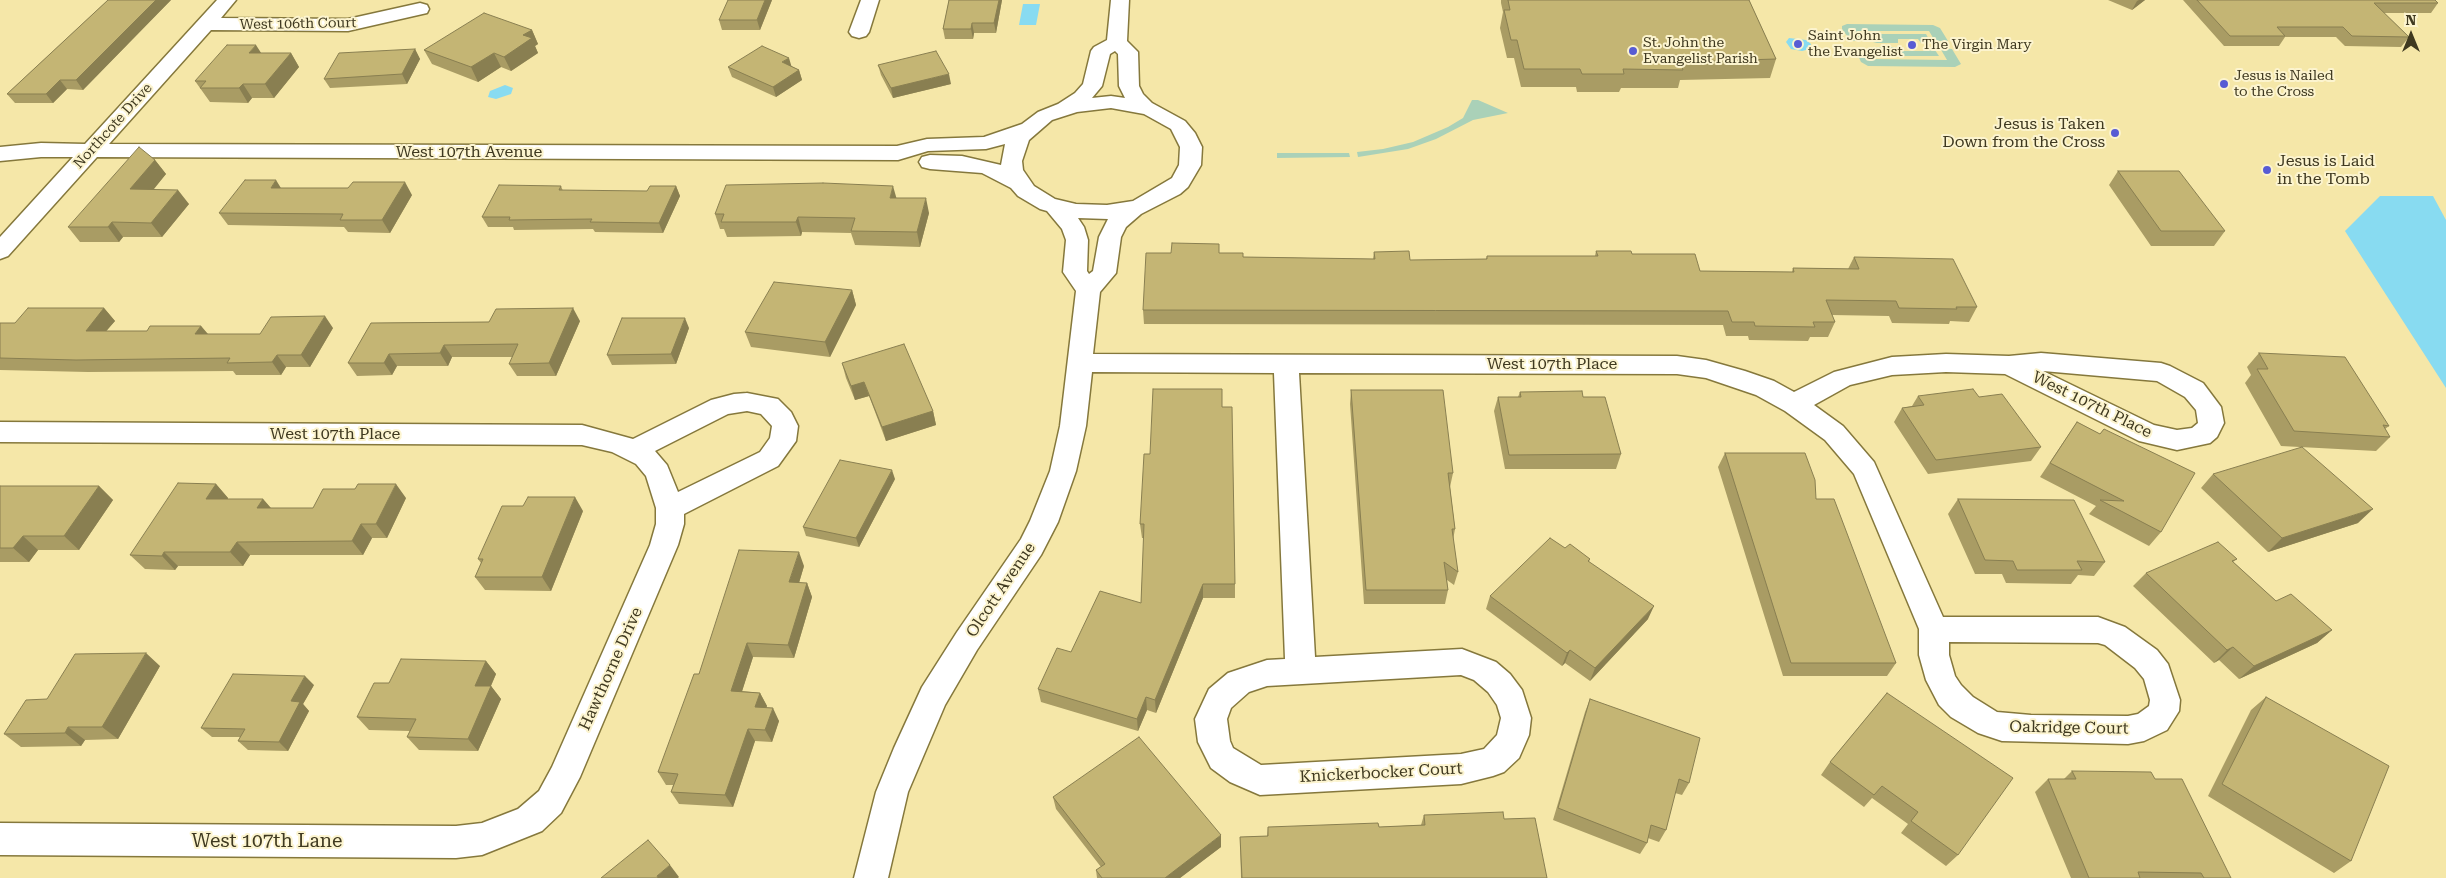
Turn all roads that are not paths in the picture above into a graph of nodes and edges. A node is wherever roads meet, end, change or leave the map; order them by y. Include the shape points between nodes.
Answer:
1 (227, 0) edge
2 (870, 0) edge
3 (1120, 0) edge
4 (420, 9) dead end
5 (205, 24) junction
6 (859, 32) dead end
7 (1117, 43) junction
8 (1144, 107) junction
9 (1066, 108) junction
10 (1027, 129) junction
11 (0, 144) edge
12 (41, 150) junction
13 (91, 150) junction
14 (898, 153) junction
15 (0, 154) edge
16 (1019, 183) junction
17 (1055, 206) junction
18 (1134, 208) junction
19 (0, 251) edge
20 (1088, 290) junction
21 (1080, 363) junction
22 (1286, 363) junction
23 (2009, 365) junction
24 (1794, 404) junction
25 (0, 432) edge
26 (634, 450) junction
27 (658, 472) joint
28 (670, 508) junction
29 (1934, 629) junction
30 (1301, 671) junction
31 (530, 820) joint
32 (0, 839) edge
33 (871, 878) edge

1 - 5 street, Northcote Drive
2 - 6 street
3 - 7 street
4 - 5 street, West 106th Court via 348,25
5 - 13 street, Northcote Drive
7 - 8 street via 1128,52 1129,86
7 - 9 street via 1101,51 1092,86
8 - 9 street via 1098,102
8 - 18 street via 1170,119 1184,131 1192,156 1186,174 1172,190
9 - 10 street
10 - 14 street, West 107th Avenue via 986,143 927,145
10 - 16 street via 1012,153 1012,170
11 - 12 street, West 107th Avenue
12 - 13 street, West 107th Avenue
12 - 15 street, West 107th Avenue
13 - 14 street, West 107th Avenue
13 - 19 street, Northcote Drive
14 - 16 street, West 107th Avenue via 924,162 988,167
16 - 17 street via 1036,198
17 - 18 street via 1090,213
17 - 20 street via 1070,221 1076,233 1075,272
18 - 20 street via 1117,223 1109,242 1104,273
20 - 21 street, Olcott Avenue
21 - 22 street, West 107th Place
21 - 33 street, Olcott Avenue via 1064,471 1044,522 1031,548 933,696 892,792
22 - 24 street, West 107th Place via 1677,365 1736,377
22 - 30 street
23 - 23 street, West 107th Place via 2156,436 2190,439 2202,436 2211,423 2208,407 2202,398 2184,383 2161,372 2041,362
23 - 24 street, West 107th Place via 1917,364 1875,369 1843,378
24 - 29 street, Oakridge Court via 1834,433 1866,469
25 - 26 street, West 107th Place via 582,435
26 - 27 street, West 107th Place
26 - 28 street via 734,403 769,406 782,419 785,426 783,442 769,459
27 - 28 street, Hawthorne Drive
28 - 31 street, Hawthorne Drive via 670,524 664,545 564,777 550,802
29 - 29 street, Oakridge Court via 1934,655 1941,680 1962,706 1989,723 2031,729 2128,730 2144,727 2164,710 2163,687 2146,659 2115,636 2098,630
30 - 30 street, Knickerbocker Court via 1267,672 1239,682 1220,699 1211,719 1214,742 1222,758 1241,772 1260,780 1462,769 1493,762 1508,748 1513,735 1516,718 1511,700 1499,683 1484,671 1462,662
31 - 32 street, West 107th Lane via 482,839 456,842

